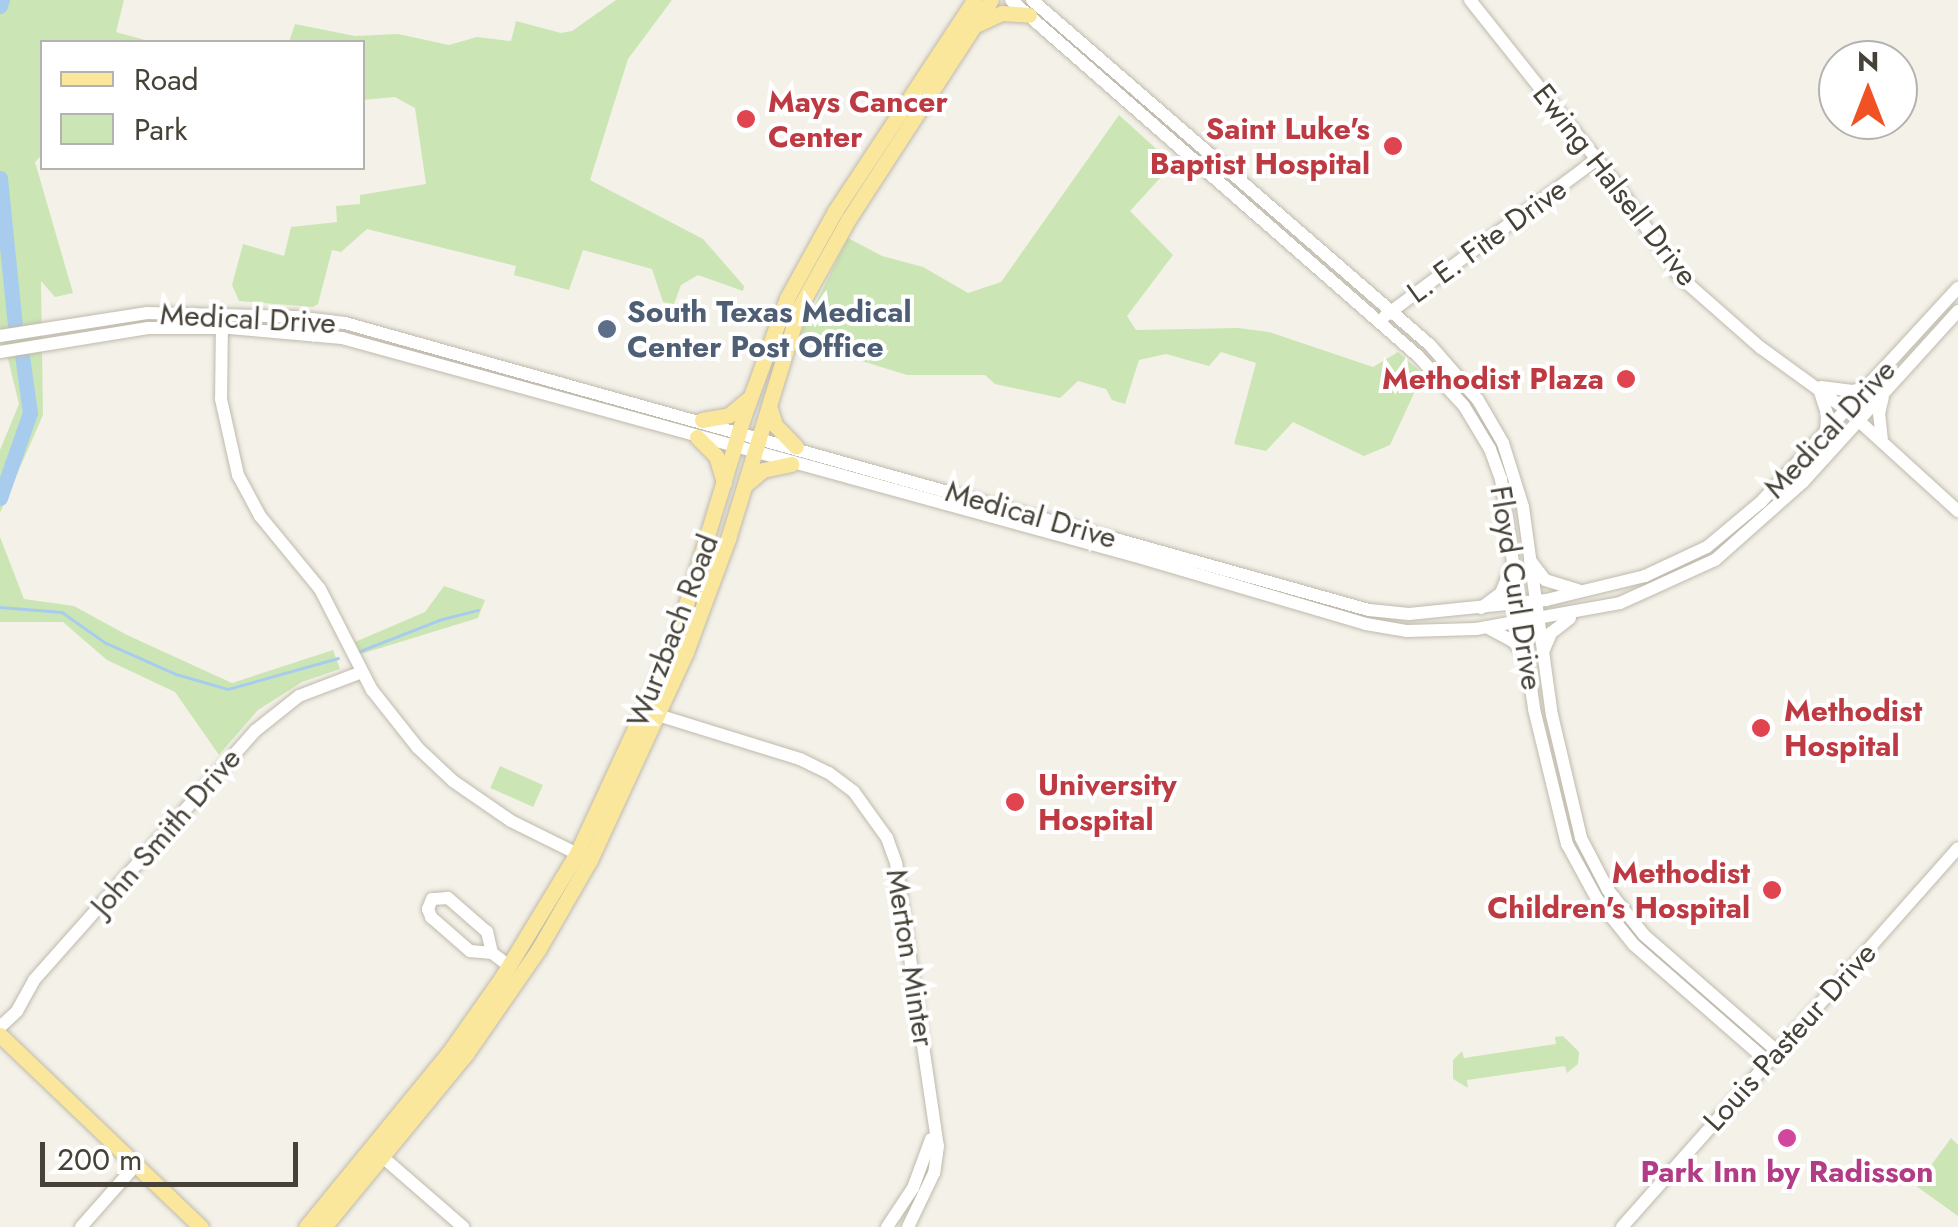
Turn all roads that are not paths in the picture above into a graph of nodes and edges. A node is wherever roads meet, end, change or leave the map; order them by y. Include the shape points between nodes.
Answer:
1 (991, 0) edge
2 (1011, 0) edge
3 (1470, 0) edge
4 (971, 3) edge
5 (1032, 4) edge
6 (974, 26) junction
7 (1596, 160) junction
8 (1956, 289) edge
9 (1390, 312) junction
10 (1958, 312) edge
11 (222, 313) junction
12 (1378, 322) junction
13 (222, 328) junction
14 (0, 336) edge
15 (0, 352) edge
16 (1818, 387) junction
17 (1470, 388) junction
18 (1878, 390) junction
19 (751, 396) junction
20 (1456, 397) junction
21 (768, 402) junction
22 (1854, 416) junction
23 (702, 420) junction
24 (740, 431) junction
25 (1826, 434) junction
26 (758, 436) junction
27 (697, 437) junction
28 (1839, 444) junction
29 (1883, 444) junction
30 (796, 446) junction
31 (736, 449) junction
32 (753, 454) junction
33 (790, 464) junction
34 (745, 485) junction
35 (724, 487) junction
36 (1958, 512) edge
37 (1520, 557) junction
38 (1272, 590) junction
39 (1586, 591) junction
40 (1527, 604) junction
41 (1479, 610) junction
42 (1576, 613) junction
43 (1530, 622) junction
44 (1488, 628) junction
45 (1542, 654) junction
46 (1527, 657) junction
47 (362, 672) junction
48 (653, 713) junction
49 (1958, 848) edge
50 (584, 856) junction
51 (492, 953) junction
52 (509, 966) junction
53 (0, 1027) edge
54 (0, 1035) edge
55 (1772, 1057) junction
56 (935, 1122) junction
57 (379, 1153) junction
58 (134, 1167) junction
59 (81, 1227) edge
60 (201, 1227) edge
61 (306, 1227) edge
62 (324, 1227) edge
63 (462, 1227) edge
64 (886, 1227) edge
65 (908, 1227) edge
66 (1622, 1227) edge

1 - 6 main road, Wurzbach Road
2 - 5 street, Floyd Curl Drive
3 - 7 street, Ewing Halsell Drive
4 - 19 main road, Wurzbach Road via 803,265
5 - 6 main road
5 - 9 street, Floyd Curl Drive
5 - 12 street, Floyd Curl Drive
6 - 21 main road, Wurzbach Road via 815,276
7 - 9 street, L. E. Fite Drive
7 - 16 street, Ewing Halsell Drive via 1679,276 1761,348
8 - 18 street, Medical Drive
9 - 12 street, L. E. Fite Drive
9 - 17 street, Floyd Curl Drive
10 - 18 street, Medical Drive
11 - 13 street
11 - 14 street, Medical Drive via 108,317
11 - 23 street, Medical Drive via 345,323
12 - 20 street, Floyd Curl Drive
13 - 15 street, Medical Drive via 110,332
13 - 27 street, Medical Drive via 371,344
13 - 47 street via 220,399 238,475 260,516 320,589
16 - 18 street
16 - 22 street, Ewing Halsell Drive
16 - 25 street
17 - 20 street
17 - 37 street, Floyd Curl Drive via 1503,443 1524,506
18 - 22 street, Medical Drive
18 - 29 street
19 - 23 main road via 728,415
19 - 24 main road, Wurzbach Road
20 - 37 street, Floyd Curl Drive via 1490,450
21 - 26 main road, Wurzbach Road
21 - 30 main road via 775,425
22 - 25 street, Medical Drive
22 - 28 street, Medical Drive
22 - 29 street, Ewing Halsell Drive
23 - 24 street, Medical Drive
24 - 26 street, Medical Drive
24 - 31 main road, Wurzbach Road
25 - 39 street, Medical Drive via 1707,547 1669,567
26 - 30 street, Medical Drive
26 - 32 main road, Wurzbach Road
27 - 31 street, Medical Drive
27 - 35 main road via 716,456
28 - 29 street
28 - 42 street, Medical Drive via 1716,560 1620,602
29 - 36 street, Ewing Halsell Drive
30 - 38 street, Medical Drive
31 - 32 street, Medical Drive
31 - 35 main road, Wurzbach Road
32 - 33 street, Medical Drive
32 - 34 main road, Wurzbach Road
33 - 34 main road via 763,470
33 - 38 street, Medical Drive
34 - 48 main road, Wurzbach Road
35 - 48 main road, Wurzbach Road
37 - 39 street via 1549,582
37 - 40 street, Floyd Curl Drive
37 - 41 street via 1501,593
38 - 41 street, Medical Drive via 1392,613
38 - 44 street, Medical Drive via 1366,624
39 - 40 street, Medical Drive
40 - 41 street, Medical Drive
40 - 43 street, Floyd Curl Drive
42 - 43 street, Medical Drive
42 - 45 street via 1555,628
43 - 44 street, Medical Drive
43 - 45 street, Floyd Curl Drive
43 - 46 street, Floyd Curl Drive
44 - 46 street
45 - 55 street, Floyd Curl Drive via 1573,814 1608,890 1644,935
46 - 55 street, Floyd Curl Drive via 1559,818 1597,899 1634,945
47 - 50 street via 414,743 453,781 511,821
47 - 53 street, John Smith Drive via 299,696 255,731
48 - 50 main road, Wurzbach Road
48 - 56 street, Merton Minter via 800,759 840,781 874,814 896,863
49 - 55 street, Louis Pasteur Drive
50 - 52 main road, Wurzbach Road
50 - 57 main road, Wurzbach Road via 502,1004
51 - 51 street via 488,932 448,898 432,898 431,918 470,951
51 - 52 street
52 - 57 main road, Wurzbach Road
54 - 58 main road
55 - 66 street, Louis Pasteur Drive
56 - 64 street, Merton Minter via 914,1188
56 - 65 street, Merton Minter via 934,1173
57 - 61 main road, Wurzbach Road
57 - 62 main road, Wurzbach Road
57 - 63 street
58 - 59 street
58 - 60 main road

